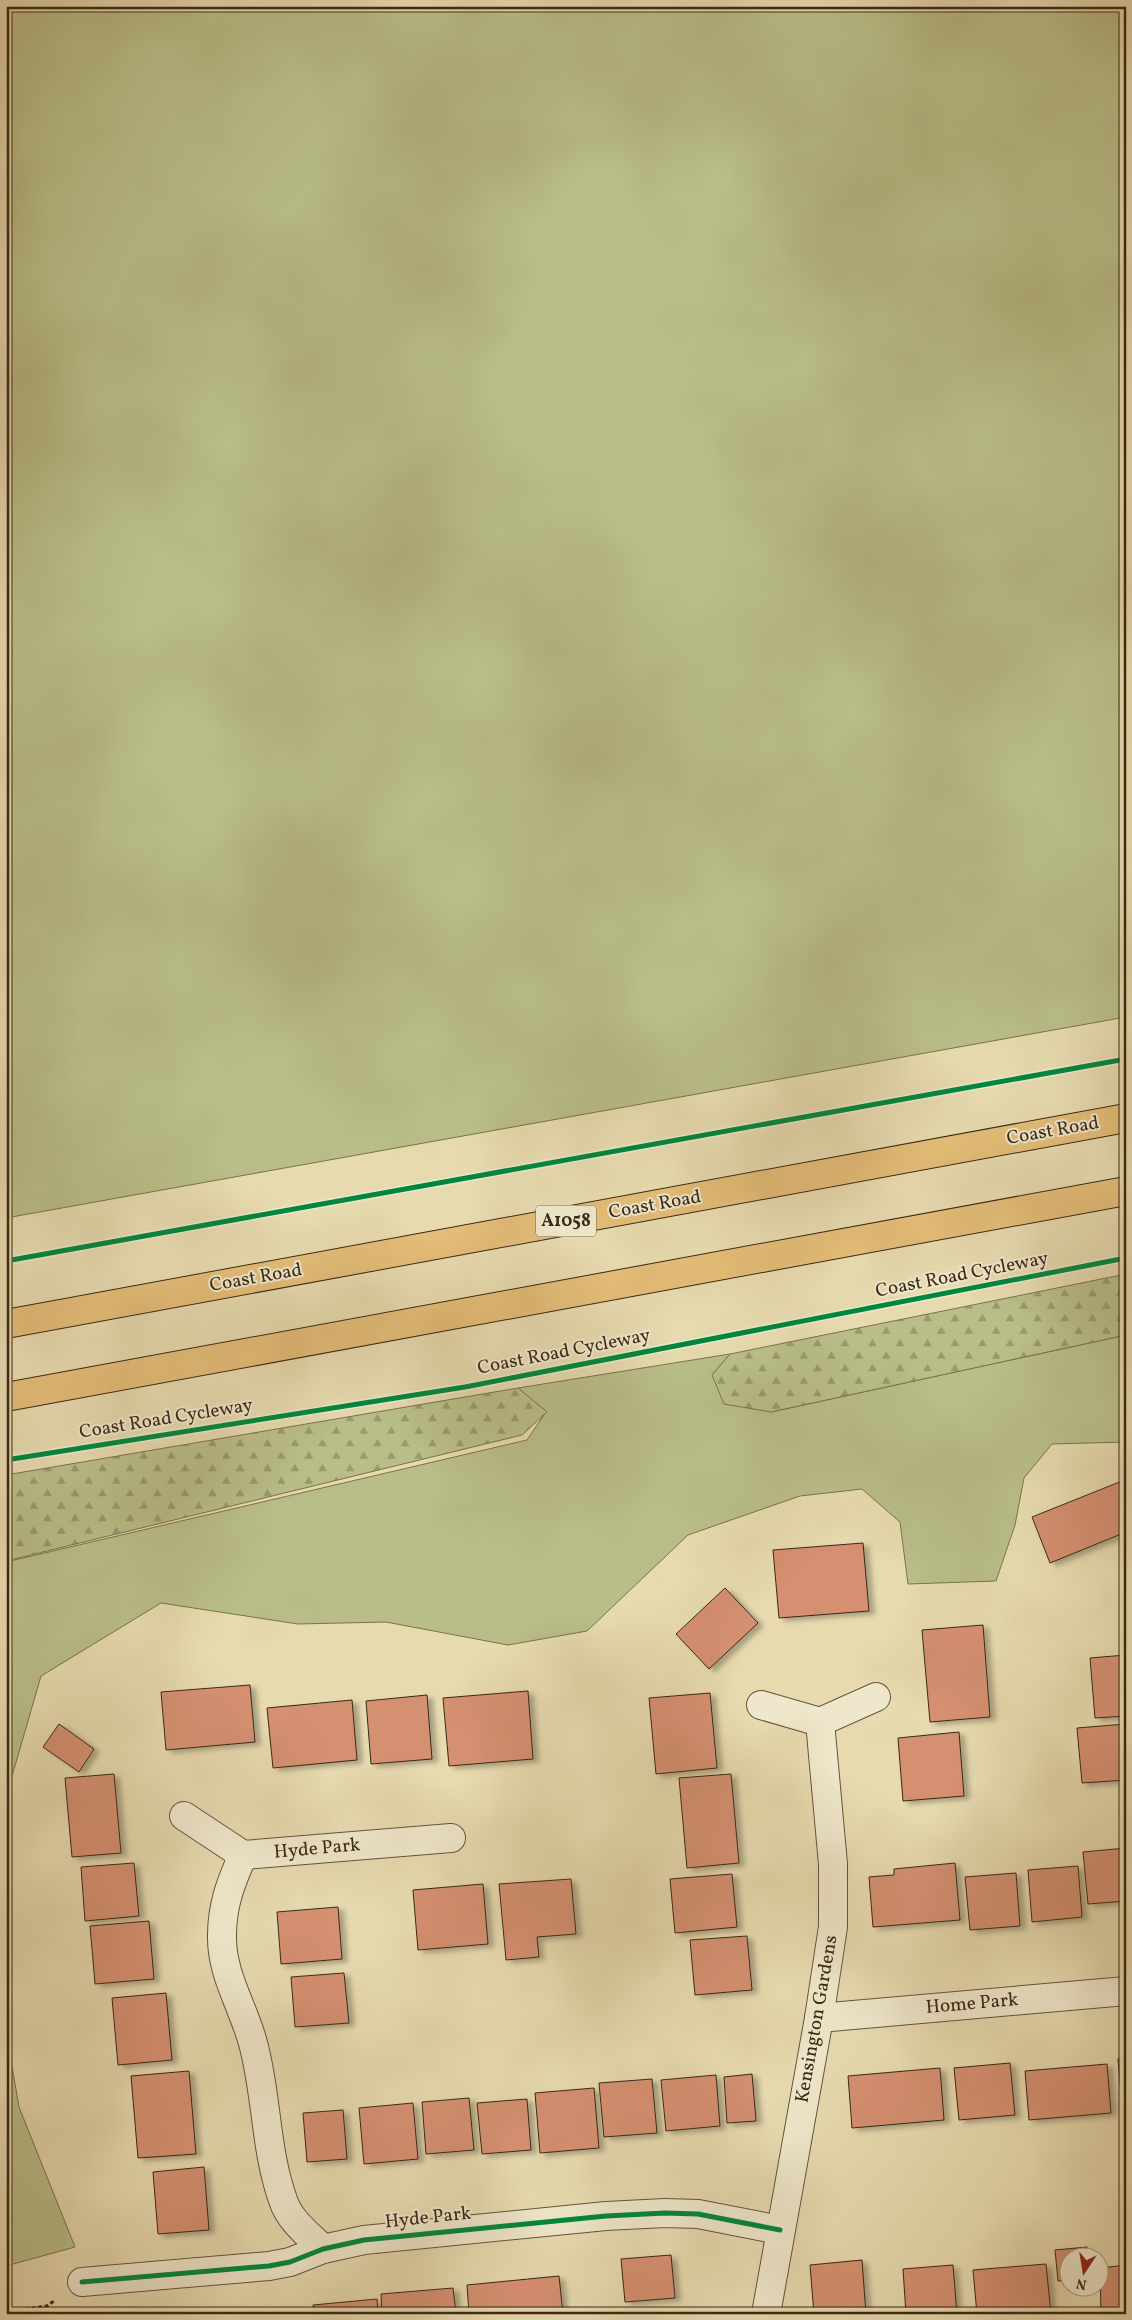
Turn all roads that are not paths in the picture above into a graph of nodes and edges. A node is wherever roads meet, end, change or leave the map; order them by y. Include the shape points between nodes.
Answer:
1 (1126, 1118) edge
2 (1126, 1191) edge
3 (6, 1324) edge
4 (6, 1397) edge
5 (876, 1696) dead end
6 (761, 1705) dead end
7 (820, 1722) junction
8 (184, 1816) dead end
9 (451, 1838) dead end
10 (243, 1855) junction
11 (1126, 1991) edge
12 (819, 2018) junction
13 (780, 2230) junction
14 (323, 2249) junction
15 (82, 2282) road end
16 (766, 2314) edge

1 - 3 highway, Coast Road / A1058
2 - 4 highway
5 - 7 street
6 - 7 street
7 - 12 street, Kensington Gardens via 834,1894 833,1927
8 - 10 street
9 - 10 street, Hyde Park
10 - 14 street via 228,1887 223,1911 224,1962 254,2044 273,2161 283,2201 293,2218
11 - 12 street, Home Park
12 - 13 street, Kensington Gardens
13 - 14 street, Hyde Park via 698,2214 665,2213 364,2240
13 - 16 street, Kensington Gardens
14 - 15 street, Hyde Park via 269,2266

